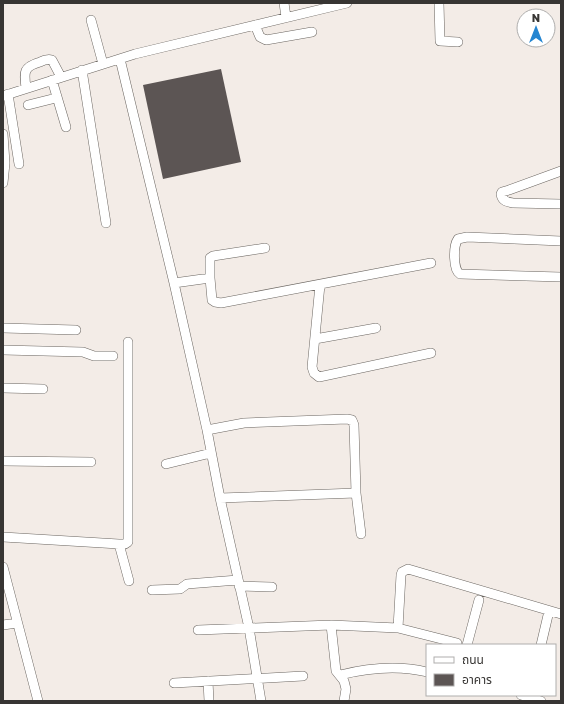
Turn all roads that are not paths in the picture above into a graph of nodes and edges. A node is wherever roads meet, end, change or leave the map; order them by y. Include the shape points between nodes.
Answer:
1 (284, 3) edge
2 (348, 3) edge
3 (439, 3) edge
4 (286, 17) junction
5 (91, 20) dead end
6 (255, 25) junction
7 (312, 32) dead end
8 (458, 42) dead end
9 (120, 59) junction
10 (104, 64) junction
11 (82, 70) junction
12 (56, 78) junction
13 (26, 88) junction
14 (6, 95) edge
15 (56, 98) junction
16 (28, 105) dead end
17 (66, 127) dead end
18 (3, 134) edge
19 (19, 164) dead end
20 (561, 171) edge
21 (3, 183) edge
22 (561, 204) edge
23 (106, 223) dead end
24 (561, 240) edge
25 (265, 248) dead end
26 (431, 263) dead end
27 (561, 277) edge
28 (210, 278) junction
29 (174, 283) junction
30 (320, 285) junction
31 (3, 328) edge
32 (376, 328) dead end
33 (76, 330) dead end
34 (315, 339) junction
35 (128, 342) dead end
36 (3, 350) edge
37 (431, 353) dead end
38 (113, 356) dead end
39 (3, 388) edge
40 (43, 389) dead end
41 (207, 430) junction
42 (211, 453) junction
43 (3, 461) edge
44 (91, 462) dead end
45 (166, 464) dead end
46 (356, 493) junction
47 (220, 498) junction
48 (361, 534) dead end
49 (3, 537) edge
50 (119, 544) junction
51 (3, 567) edge
52 (129, 581) dead end
53 (239, 583) junction
54 (272, 586) dead end
55 (152, 590) dead end
56 (479, 600) dead end
57 (549, 611) junction
58 (561, 614) edge
59 (17, 623) junction
60 (3, 625) edge
61 (331, 625) junction
62 (249, 628) junction
63 (398, 628) junction
64 (198, 630) dead end
65 (456, 643) dead end
66 (467, 644) edge
67 (541, 644) edge
68 (426, 672) edge
69 (340, 675) junction
70 (303, 676) dead end
71 (258, 678) junction
72 (208, 681) junction
73 (174, 683) dead end
74 (524, 696) edge
75 (38, 701) edge
76 (209, 701) edge
77 (261, 701) edge
78 (344, 701) edge
79 (541, 701) edge

1 - 4 street
2 - 4 street
3 - 8 street via 440,42
4 - 6 street
5 - 10 street
6 - 7 street via 260,37 266,40
6 - 9 street
9 - 10 street
9 - 29 street
10 - 11 street
11 - 12 street
11 - 23 street
12 - 13 street
12 - 13 street via 52,60 32,64 25,72
12 - 15 street
13 - 14 street
14 - 19 street
15 - 16 street
15 - 17 street
18 - 21 street
20 - 22 street via 501,194 503,199 512,203
24 - 27 street via 467,237 458,239 455,268 460,274
25 - 28 street via 213,256 210,258
26 - 30 street
28 - 29 street
28 - 30 street via 212,300 221,304
29 - 41 street
30 - 34 street
31 - 33 street
32 - 34 street
34 - 37 street via 312,367 314,373 319,376
35 - 50 street via 129,538 125,544
36 - 38 street via 84,352 94,356
39 - 40 street
41 - 42 street
41 - 46 street via 244,423 352,420
42 - 45 street
42 - 47 street
43 - 44 street
46 - 47 street
46 - 48 street
47 - 53 street
49 - 50 street
50 - 52 street
51 - 59 street
53 - 54 street
53 - 55 street via 187,584 180,589
53 - 62 street
56 - 66 street
57 - 58 street
57 - 63 street via 408,569 401,575
57 - 67 street
59 - 60 street
59 - 75 street
61 - 62 street
61 - 63 street
61 - 69 street via 336,671
62 - 64 street
62 - 71 street
63 - 65 street
68 - 69 street via 394,667
69 - 78 street via 346,689
70 - 71 street
71 - 72 street
71 - 77 street
72 - 73 street
72 - 76 street
74 - 79 street

